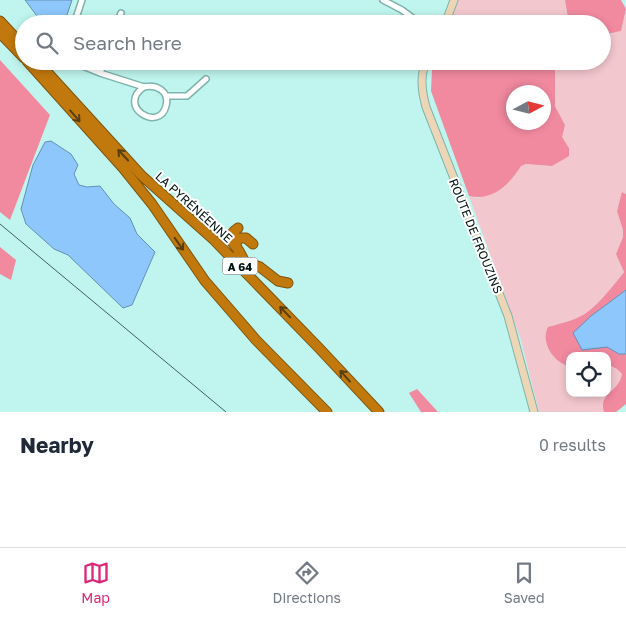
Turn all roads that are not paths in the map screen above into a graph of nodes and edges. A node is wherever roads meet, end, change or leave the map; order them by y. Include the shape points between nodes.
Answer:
1 (82, 0) edge
2 (383, 0) edge
3 (454, 0) edge
4 (77, 15) edge
5 (409, 15) edge
6 (448, 15) edge
7 (0, 21) edge
8 (0, 33) edge
9 (15, 37) edge
10 (15, 49) edge
11 (35, 70) edge
12 (45, 70) edge
13 (92, 70) edge
14 (101, 70) edge
15 (423, 70) edge
16 (100, 73) junction
17 (206, 79) dead end
18 (144, 87) junction
19 (166, 96) junction
20 (238, 228) dead end
21 (253, 244) dead end
22 (239, 251) junction
23 (230, 256) junction
24 (244, 262) junction
25 (260, 267) junction
26 (254, 280) junction
27 (288, 283) dead end
28 (320, 408) edge
29 (327, 412) edge
30 (379, 412) edge
31 (534, 412) edge

1 - 4 street
2 - 5 street
3 - 6 main road
7 - 9 highway
8 - 10 highway
11 -> 28 highway, LA PYRÉNÉENNE / A 64 via 152,204 205,281
23 -> 12 highway, LA PYRÉNÉENNE / A 64 via 141,175
13 - 16 street
14 - 16 street
15 - 31 main road, ROUTE DE FROUZINS via 422,86 426,107 508,316
16 - 18 street
17 - 19 street via 187,96
18 - 19 street via 155,86
18 - 19 street via 137,93 135,104 144,116 155,117 162,113
20 - 22 highway via 230,239
21 - 22 highway via 246,238 240,238 235,243
22 - 24 highway
22 - 25 highway
23 - 24 highway
23 - 26 highway, LA PYRÉNÉENNE / A 64
24 - 25 highway
24 - 26 highway
25 - 27 highway via 278,281
30 -> 26 highway, LA PYRÉNÉENNE / A 64
28 - 29 highway, LA PYRÉNÉENNE / A 64

